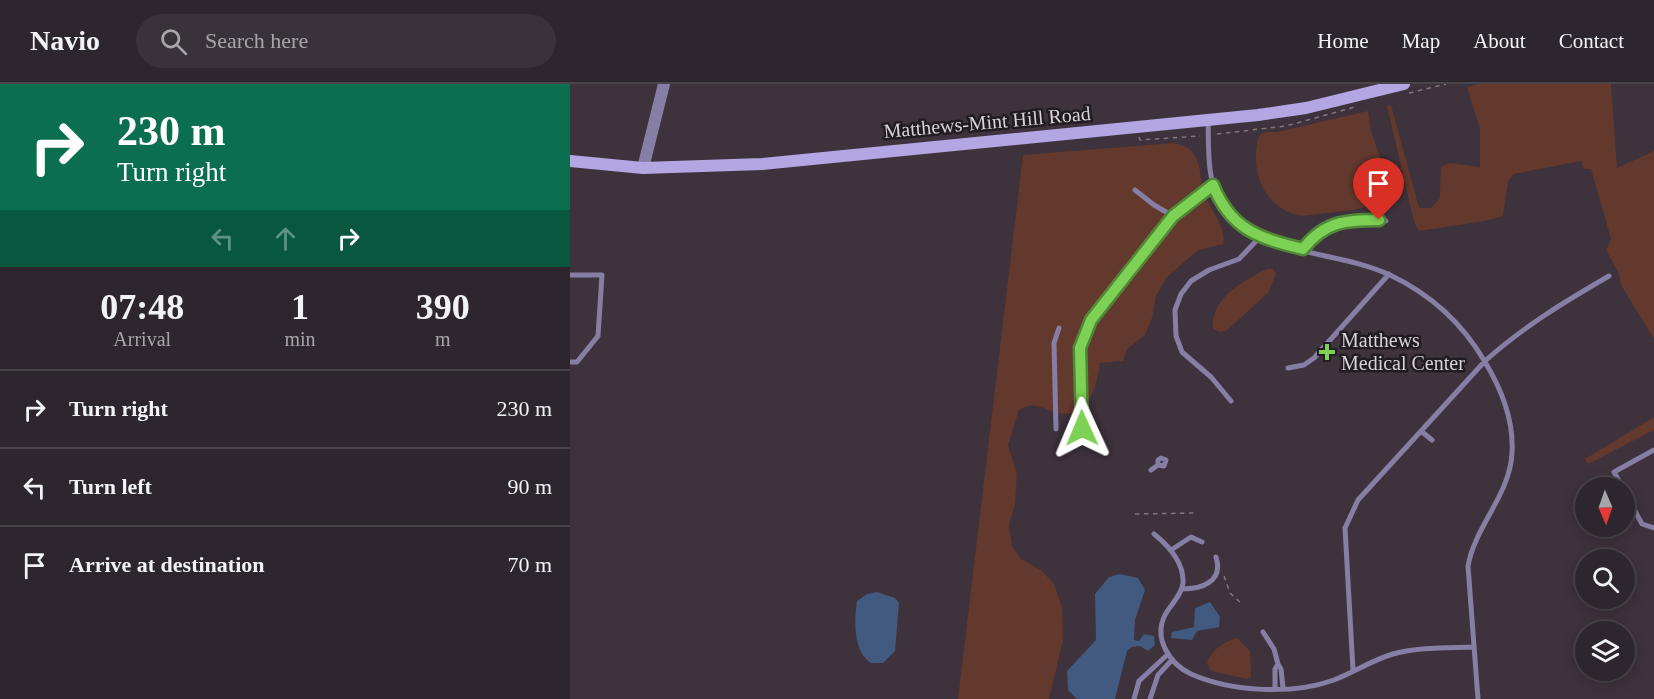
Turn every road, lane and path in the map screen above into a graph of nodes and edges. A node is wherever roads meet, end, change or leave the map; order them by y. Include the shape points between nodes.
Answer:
1 (664, 84) edge
2 (1404, 84) edge
3 (1208, 120) junction
4 (1199, 136) dead end
5 (1140, 140) dead end
6 (570, 161) edge
7 (643, 168) junction
8 (1213, 185) junction
9 (1136, 190) dead end
10 (1173, 216) junction
11 (1386, 221) dead end
12 (1259, 238) junction
13 (1303, 249) junction
14 (570, 274) edge
15 (1389, 274) junction
16 (1609, 276) dead end
17 (1059, 328) dead end
18 (1485, 361) junction
19 (570, 362) edge
20 (1288, 368) dead end
21 (1231, 400) dead end
22 (1082, 428) dead end
23 (1056, 429) dead end
24 (1421, 431) junction
25 (1432, 440) dead end
26 (1654, 450) edge
27 (1158, 465) dead end
28 (1150, 470) dead end
29 (1617, 477) edge
30 (1635, 510) edge
31 (1196, 513) dead end
32 (1135, 514) dead end
33 (1654, 528) edge
34 (1154, 534) dead end
35 (1202, 542) dead end
36 (1171, 550) junction
37 (1216, 557) dead end
38 (1223, 576) dead end
39 (1182, 589) junction
40 (1241, 603) dead end
41 (1263, 632) dead end
42 (1474, 647) junction
43 (1167, 655) junction
44 (1172, 661) junction
45 (1278, 663) junction
46 (1353, 670) junction
47 (1275, 688) junction
48 (1283, 688) junction
49 (1134, 699) edge
50 (1150, 699) edge
51 (1478, 699) edge

1 - 7 street
2 - 3 main road, Matthews-Mint Hill Road via 1306,108
3 - 7 main road, Matthews-Mint Hill Road via 762,164
3 - 8 lane
4 - 5 path
6 - 7 main road, Matthews-Mint Hill Road
8 - 10 lane
8 - 12 lane via 1220,203 1236,222
9 - 10 lane
10 - 22 lane via 1091,320 1080,348
11 - 13 lane via 1349,220 1333,224 1314,234
12 - 13 lane
12 - 21 lane via 1239,258 1191,281 1175,310 1176,336 1182,352
13 - 15 lane
14 - 19 lane via 602,275 598,336 577,362
15 - 18 lane via 1424,294 1453,318
15 - 20 lane via 1314,358
16 - 18 lane via 1550,309
17 - 23 lane via 1054,343
18 - 24 lane
18 - 42 lane via 1507,408 1512,454 1497,506 1471,550 1468,566
24 - 25 lane
24 - 46 lane via 1358,500 1345,528
26 - 29 lane via 1614,472
27 - 28 lane
30 - 33 lane via 1642,524
31 - 32 path
34 - 36 lane
35 - 36 lane via 1191,537
36 - 39 lane via 1183,574
37 - 39 lane via 1218,565 1209,583 1200,589
38 - 40 path via 1230,593
39 - 43 lane via 1163,620
41 - 45 lane
42 - 46 lane via 1394,654
42 - 51 lane
43 - 44 lane
43 - 49 lane via 1139,681
44 - 47 lane via 1216,682
44 - 50 lane via 1158,675
45 - 47 lane
45 - 48 lane
46 - 48 lane via 1334,680
47 - 48 lane

